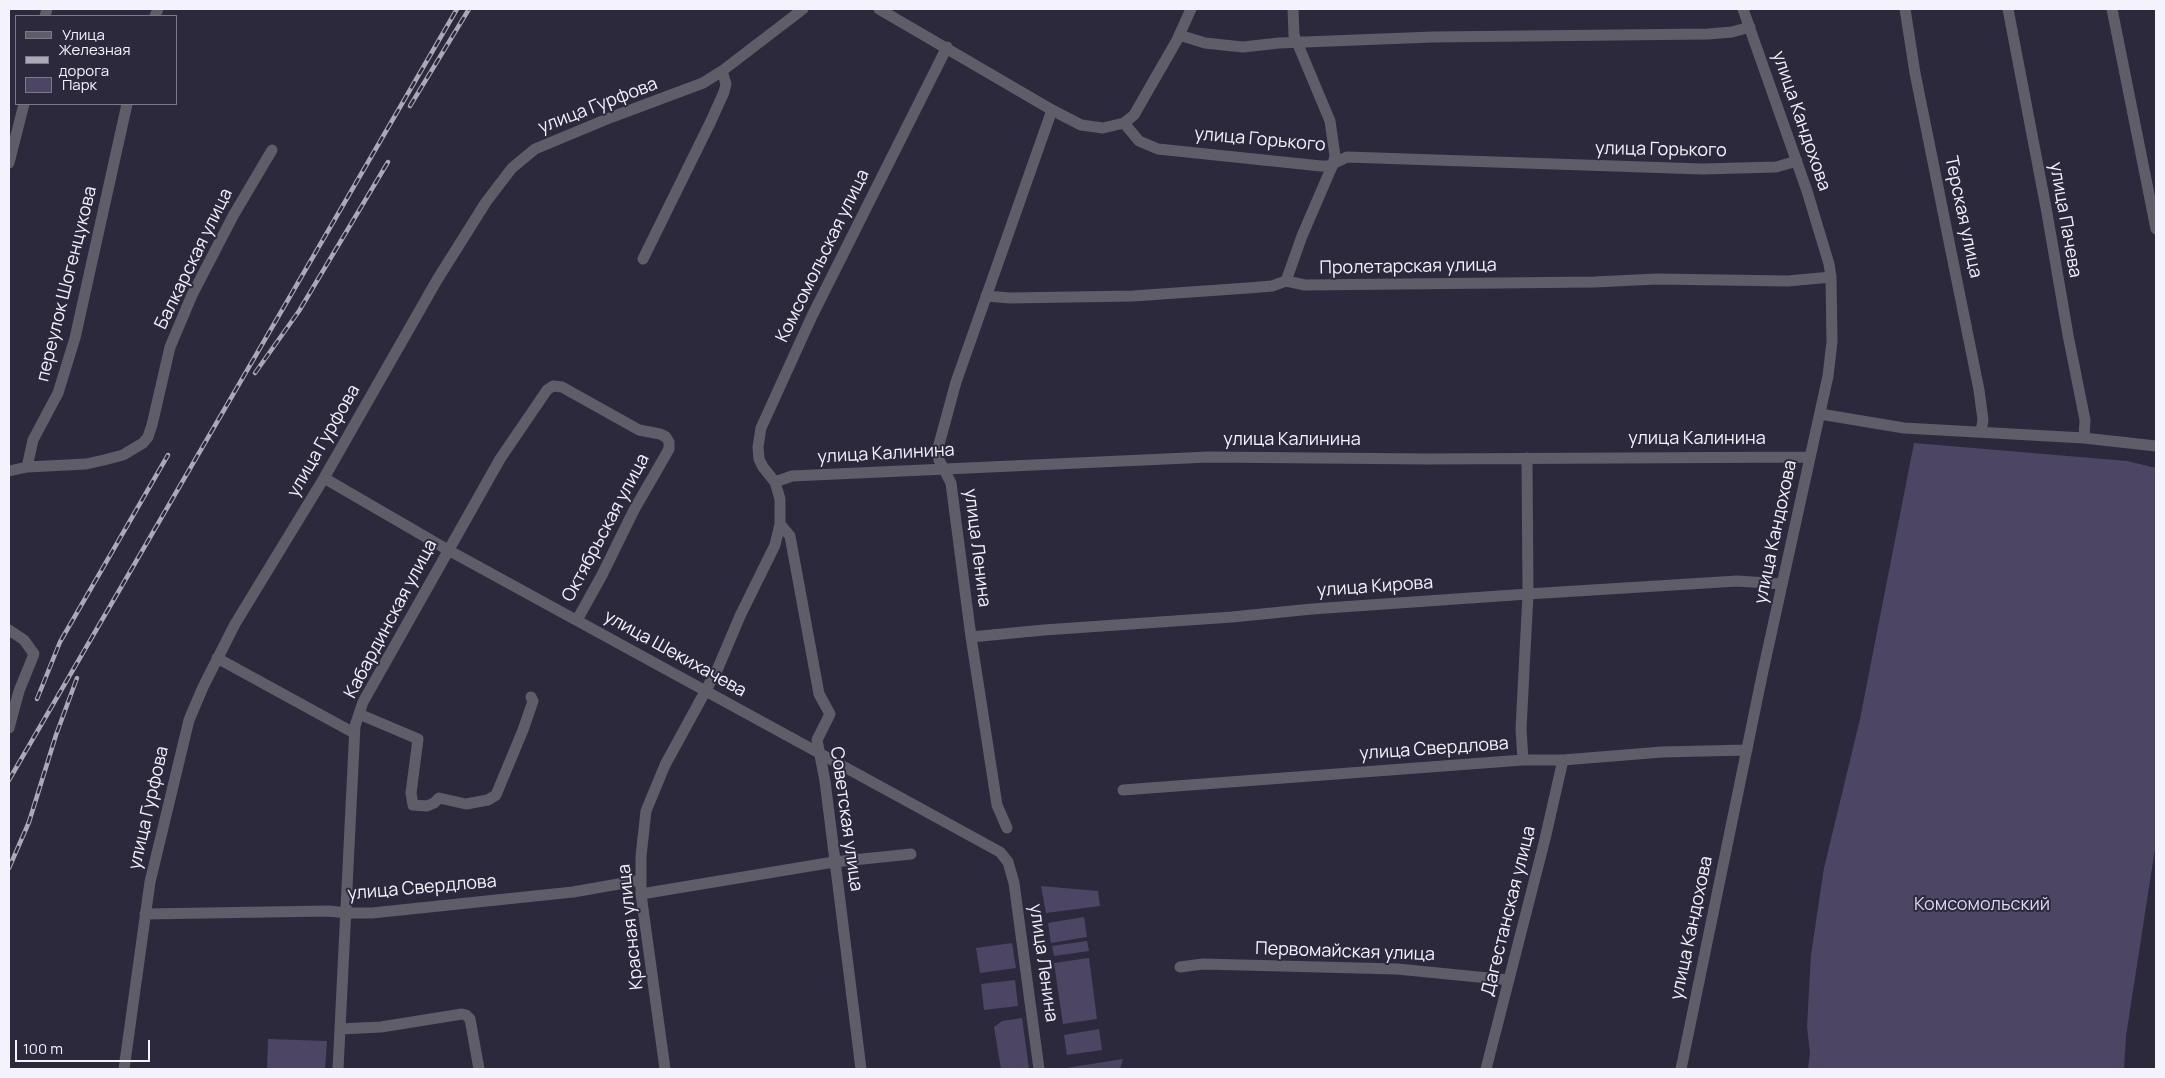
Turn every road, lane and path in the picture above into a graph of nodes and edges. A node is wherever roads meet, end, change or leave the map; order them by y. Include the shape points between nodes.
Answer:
1 (803, 9) edge
2 (879, 9) edge
3 (1191, 9) edge
4 (1293, 9) edge
5 (1743, 9) edge
6 (1905, 9) edge
7 (2008, 9) edge
8 (2112, 9) edge
9 (1750, 27) junction
10 (1179, 35) junction
11 (1297, 42) junction
12 (947, 48) junction
13 (722, 71) junction
14 (24, 105) edge
15 (128, 105) edge
16 (1052, 110) junction
17 (1124, 123) junction
18 (272, 150) dead end
19 (1797, 161) junction
20 (9, 163) edge
21 (1333, 164) junction
22 (2156, 229) edge
23 (643, 259) dead end
24 (1831, 277) junction
25 (1286, 281) junction
26 (986, 296) junction
27 (1820, 414) junction
28 (1981, 432) junction
29 (2084, 438) junction
30 (2156, 446) edge
31 (666, 452) joint
32 (1810, 457) junction
33 (1526, 458) junction
34 (27, 467) junction
35 (943, 469) junction
36 (9, 471) edge
37 (324, 478) junction
38 (775, 482) junction
39 (780, 524) junction
40 (448, 550) junction
41 (1782, 584) junction
42 (1528, 594) junction
43 (577, 620) junction
44 (9, 630) edge
45 (971, 637) junction
46 (217, 658) junction
47 (706, 690) junction
48 (532, 697) dead end
49 (359, 714) junction
50 (9, 728) edge
51 (354, 733) junction
52 (1747, 750) junction
53 (820, 754) junction
54 (1522, 760) junction
55 (1563, 760) junction
56 (1124, 790) dead end
57 (1007, 828) dead end
58 (911, 854) dead end
59 (834, 862) junction
60 (1008, 862) joint
61 (641, 880) junction
62 (641, 894) junction
63 (145, 914) junction
64 (346, 914) junction
65 (1180, 967) dead end
66 (1509, 980) junction
67 (340, 1028) junction
68 (124, 1069) edge
69 (338, 1069) edge
70 (479, 1069) edge
71 (665, 1069) edge
72 (861, 1069) edge
73 (1039, 1069) edge
74 (1486, 1069) edge
75 (1681, 1069) edge

1 - 13 street, улица Гурфова
2 - 12 street
3 - 10 street
4 - 11 street
5 - 9 street, улица Кандохова
6 - 28 street, Терская улица via 1976,371 1982,408
7 - 29 street, улица Пачева via 2085,420
8 - 22 street
9 - 11 street via 1690,35 1433,37
9 - 19 street, улица Кандохова
10 - 11 street via 1205,43 1243,47
10 - 17 street via 1142,104
11 - 21 street via 1330,121 1334,140
12 - 16 street
12 - 38 street, Комсомольская улица via 812,316 761,428 760,459
13 - 23 street via 726,84 720,99
13 - 37 street, улица Гурфова via 695,87 548,143 512,168 486,202 437,280
14 - 20 street
15 - 34 street, переулок Шогенцукова via 75,338 58,393 33,440
16 - 17 street via 1081,125 1103,128
16 - 26 street, улица Ленина
17 - 21 street, улица Горького via 1139,141 1158,149 1279,163
18 - 34 street, Балкарская улица via 192,295 170,347 148,437 123,455 86,464
19 - 21 street, улица Горького via 1776,167 1702,169 1351,157
19 - 24 street, улица Кандохова
21 - 25 street
24 - 25 street, Пролетарская улица via 1788,281 1657,279 1305,285
24 - 27 street, улица Кандохова via 1832,342
25 - 26 street, Пролетарская улица via 1272,286 1133,296
26 - 35 street, улица Ленина via 956,382 938,448
27 - 28 street via 1904,428
27 - 32 street, улица Кандохова
28 - 29 street
29 - 30 street
31 - 40 street, Кабардинская улица via 669,442 666,437 639,430 562,387 553,386 547,390 500,459
31 - 43 street, Октябрьская улица
32 - 33 street, улица Калинина
32 - 41 street, улица Кандохова
33 - 35 street, улица Калинина via 1209,457
33 - 42 street
34 - 36 street, Балкарская улица
35 - 38 street, улица Калинина via 792,476
35 - 45 street, улица Ленина via 951,483
37 - 40 street, улица Шекихачева
37 - 46 street, улица Гурфова
38 - 39 street, Красная улица via 780,499
39 - 47 street, Красная улица via 775,545
39 - 53 street, Советская улица via 790,536 819,694 830,714 818,740
40 - 43 street, улица Шекихачева
40 - 49 street, Кабардинская улица
41 - 42 street, улица Кирова via 1737,580
41 - 52 street, улица Кандохова
42 - 45 street, улица Кирова
42 - 54 street
43 - 47 street, улица Шекихачева
44 - 50 street via 24,640 34,654
45 - 57 street, улица Ленина via 997,805
46 - 51 street
46 - 63 street, улица Гурфова via 181,744
47 - 53 street, улица Шекихачева
47 - 61 street, Красная улица via 665,765 646,811
48 - 49 street via 524,730 496,795 466,804 439,798 426,806 413,805 411,793 418,739
49 - 51 street, Кабардинская улица
51 - 64 street, Кабардинская улица
52 - 55 street, улица Свердлова via 1662,752
52 - 75 street, улица Кандохова
53 - 59 street, Советская улица
53 - 60 street, улица Шекихачева via 994,848
54 - 55 street, улица Свердлова
54 - 56 street, улица Свердлова
55 - 66 street, Дагестанская улица
58 - 59 street
59 - 62 street
59 - 72 street, Советская улица
60 - 73 street, улица Ленина via 1014,883
61 - 62 street, Красная улица
61 - 64 street, улица Свердлова via 544,895
62 - 71 street, Красная улица
63 - 64 street, улица Свердлова via 330,911
63 - 68 street, улица Гурфова
64 - 67 street, Кабардинская улица
65 - 66 street, Первомайская улица via 1203,964 1396,969
66 - 74 street, Дагестанская улица
67 - 69 street, Кабардинская улица
67 - 70 street via 381,1027 466,1015 470,1019

